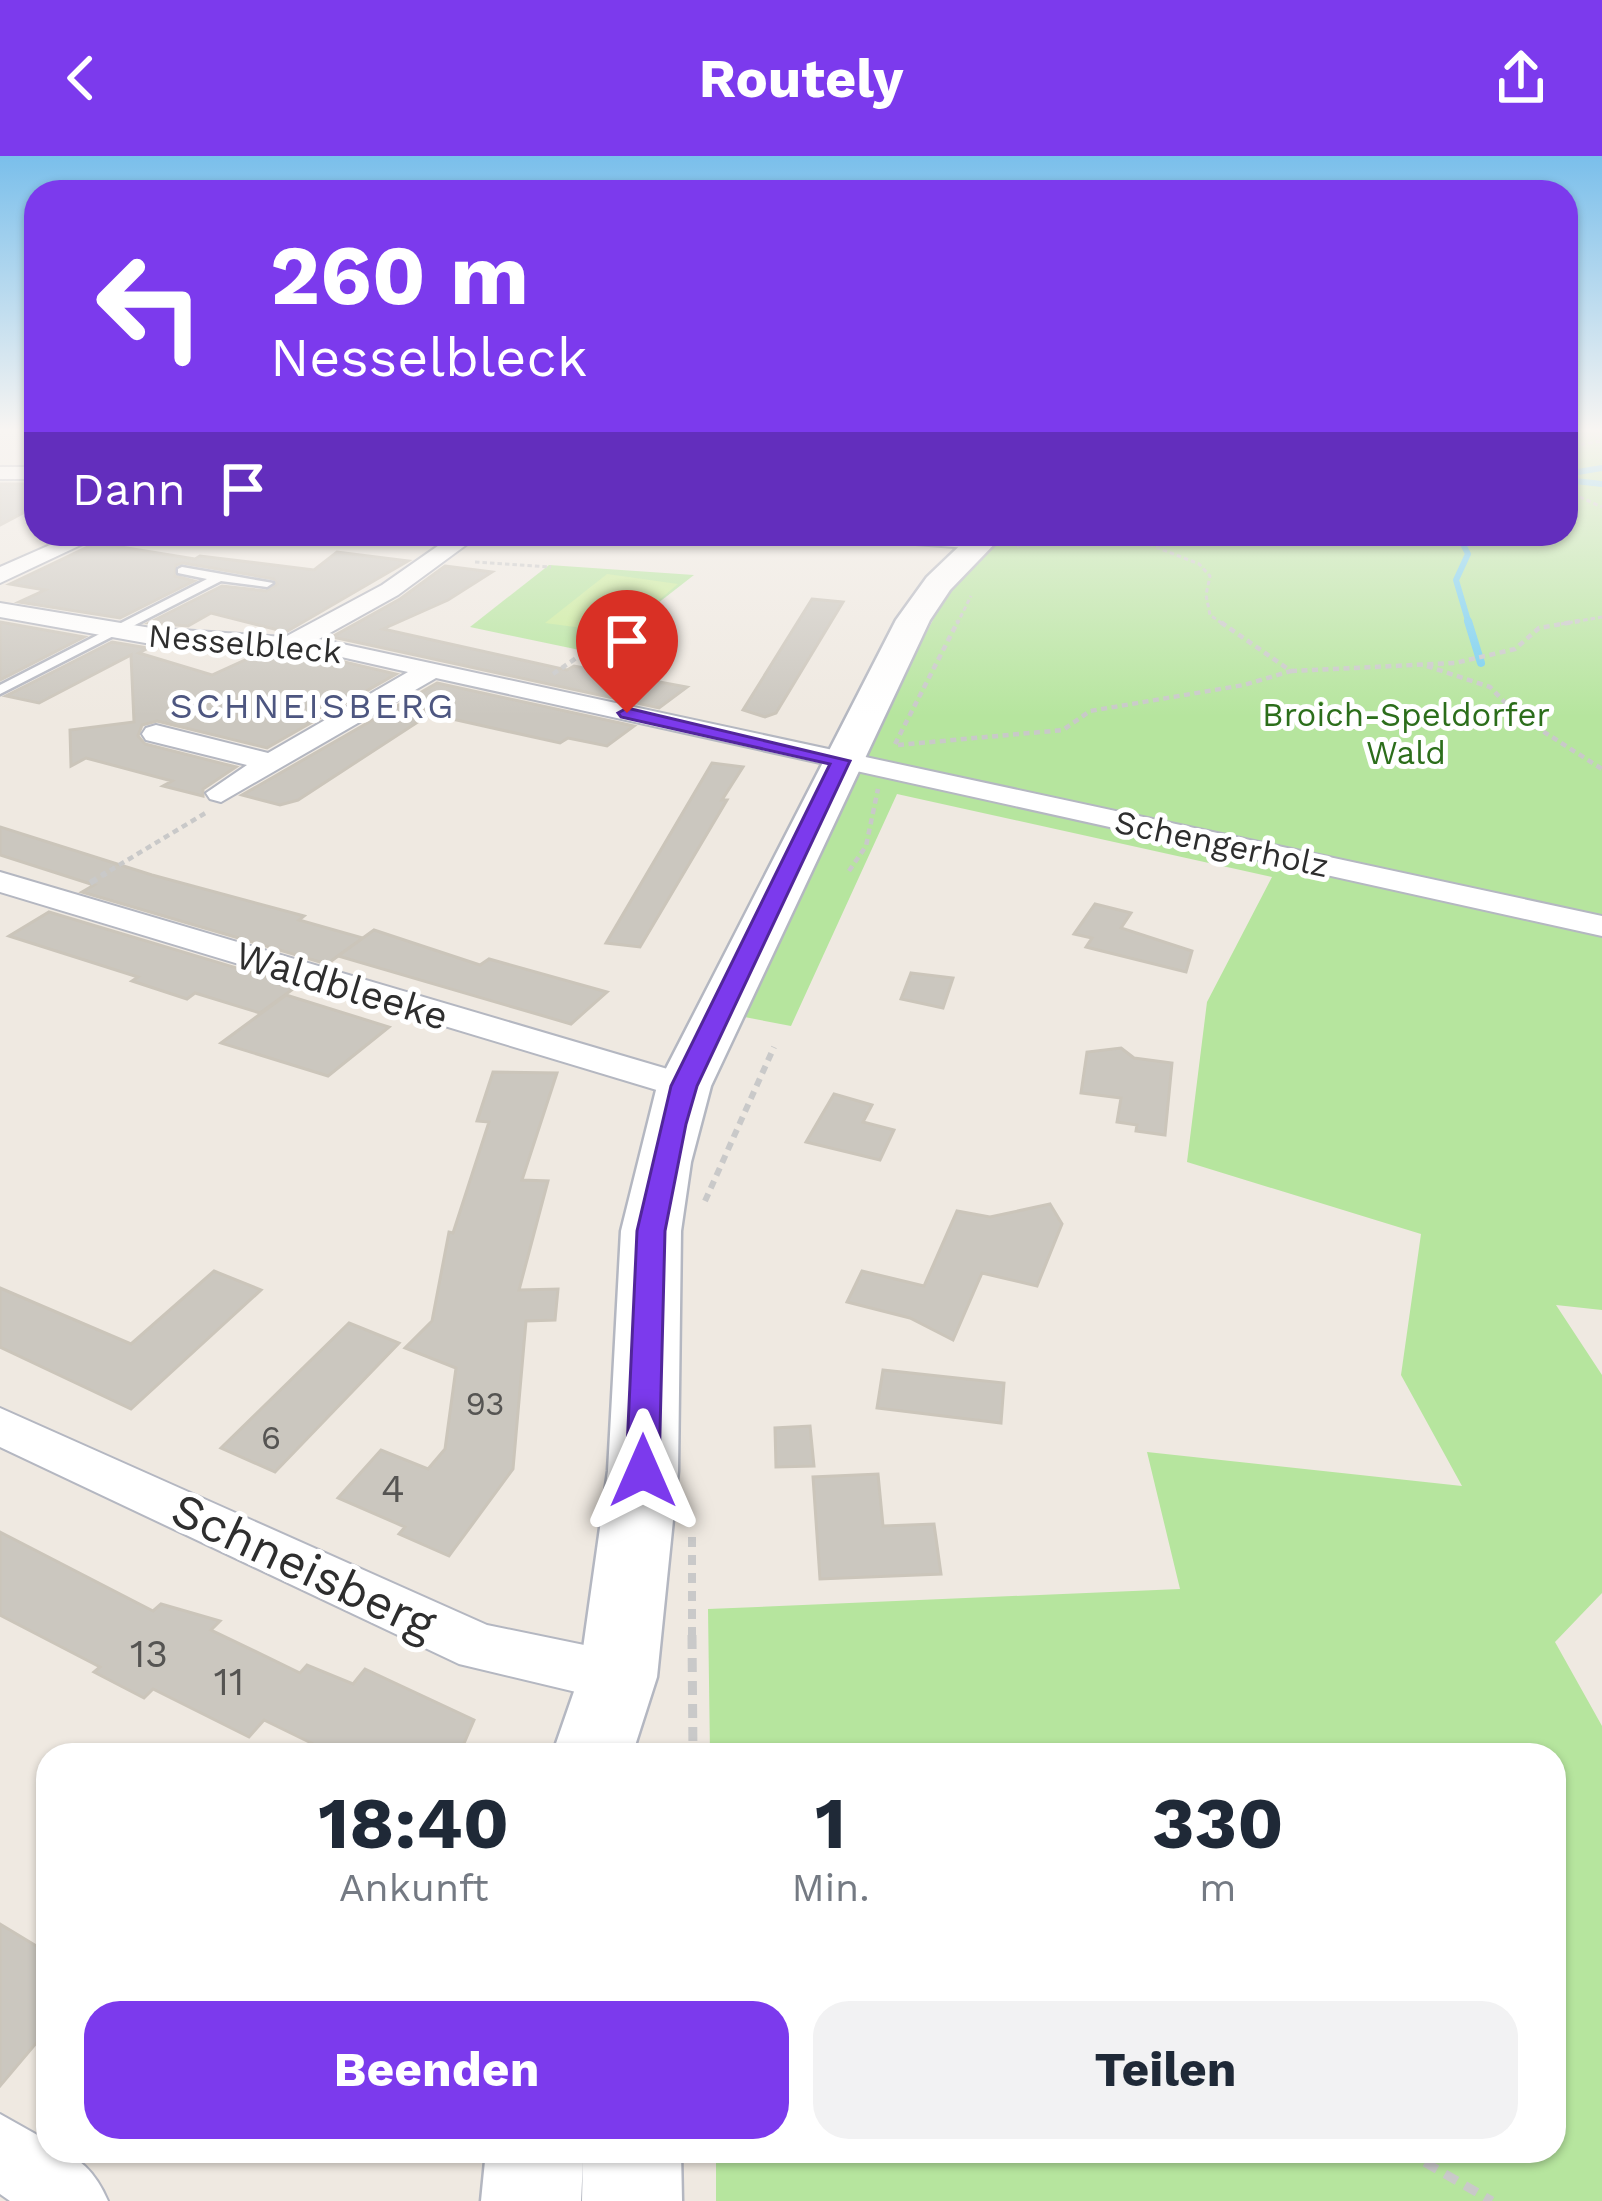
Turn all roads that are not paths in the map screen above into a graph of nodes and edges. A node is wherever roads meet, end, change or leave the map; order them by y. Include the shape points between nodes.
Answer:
1 (66, 546) edge
2 (454, 546) edge
3 (973, 549) edge
4 (182, 571) dead end
5 (0, 576) edge
6 (219, 578) junction
7 (267, 583) dead end
8 (0, 610) edge
9 (115, 630) junction
10 (293, 643) junction
11 (430, 670) junction
12 (0, 689) edge
13 (156, 734) dead end
14 (872, 759) junction
15 (274, 763) junction
16 (221, 793) road end
17 (0, 881) edge
18 (1602, 926) edge
19 (684, 1086) junction
20 (0, 1426) edge
21 (618, 1677) junction
22 (596, 1743) edge
23 (624, 1743) edge
24 (0, 2150) edge
25 (534, 2163) edge
26 (632, 2163) edge
27 (71, 2201) edge
28 (531, 2201) edge
29 (632, 2201) edge

1 - 5 street
2 - 10 street
3 - 14 street via 913,620
4 - 6 lane
6 - 7 lane
6 - 9 lane
8 - 9 street, Nesselbleck
9 - 10 street, Nesselbleck
9 - 12 lane
10 - 11 street, Nesselbleck
11 - 14 street, Nesselbleck
11 - 15 street
13 - 15 street
14 - 18 street, Schengerholz
14 - 19 street
15 - 16 street
17 - 19 street, Waldbleeke
19 - 21 street via 651,1231 643,1471
20 - 21 street, Schneisberg via 479,1648
21 - 22 street
21 - 23 street
24 - 27 street
25 - 28 street
26 - 29 street

